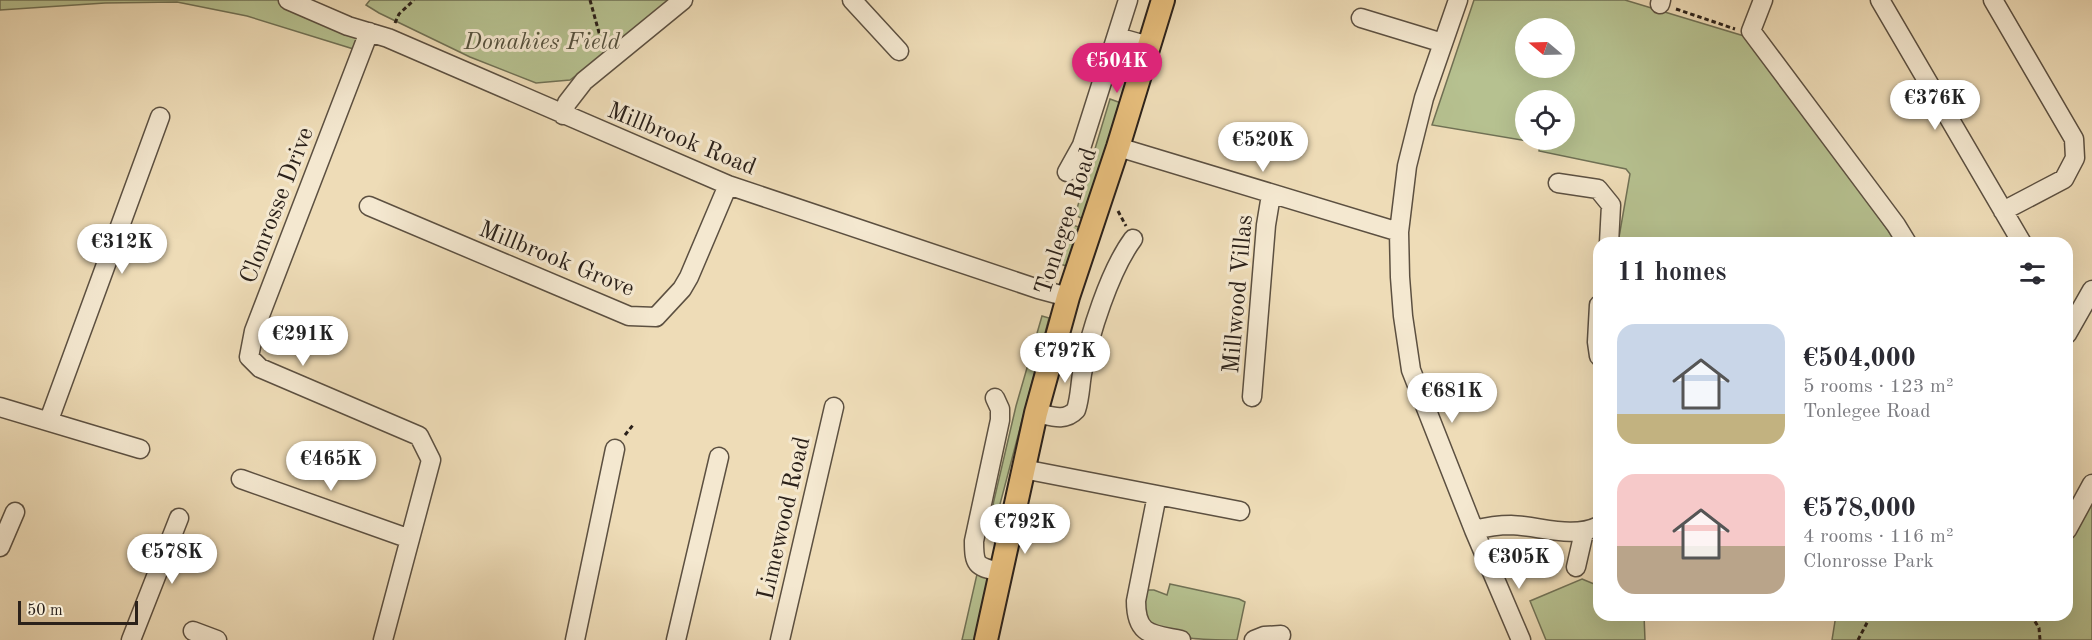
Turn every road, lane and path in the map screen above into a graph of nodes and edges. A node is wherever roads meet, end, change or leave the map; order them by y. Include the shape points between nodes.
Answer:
1 (288, 0) edge
2 (414, 0) edge
3 (590, 0) edge
4 (683, 0) edge
5 (852, 0) edge
6 (1128, 0) edge
7 (1163, 0) edge
8 (1458, 0) edge
9 (1763, 0) edge
10 (1880, 0) edge
11 (1993, 0) edge
12 (1661, 2) edge
13 (1361, 18) dead end
14 (369, 32) junction
15 (1751, 32) junction
16 (1117, 36) junction
17 (388, 38) junction
18 (1443, 43) junction
19 (1149, 46) junction
20 (899, 51) dead end
21 (610, 59) junction
22 (563, 115) junction
23 (160, 117) dead end
24 (1118, 147) junction
25 (1067, 172) dead end
26 (1558, 183) dead end
27 (728, 185) junction
28 (1271, 195) junction
29 (1120, 202) dead end
30 (369, 206) dead end
31 (2003, 211) junction
32 (1400, 232) junction
33 (1609, 237) edge
34 (1903, 237) edge
35 (2018, 237) edge
36 (1133, 238) joint
37 (2092, 290) edge
38 (1068, 297) junction
39 (2073, 311) edge
40 (1252, 397) dead end
41 (995, 398) dead end
42 (0, 407) edge
43 (834, 407) dead end
44 (1036, 413) junction
45 (49, 420) junction
46 (615, 449) dead end
47 (140, 450) dead end
48 (719, 457) dead end
49 (1023, 469) junction
50 (241, 479) dead end
51 (2092, 484) edge
52 (1157, 495) junction
53 (1240, 511) dead end
54 (15, 512) dead end
55 (179, 518) dead end
56 (2073, 519) edge
57 (1591, 529) edge
58 (1474, 530) junction
59 (410, 538) junction
60 (0, 547) edge
61 (1576, 567) dead end
62 (1000, 572) junction
63 (1868, 621) edge
64 (2035, 621) edge
65 (194, 631) dead end
66 (1281, 635) dead end
67 (131, 640) edge
68 (217, 640) edge
69 (383, 640) edge
70 (575, 640) edge
71 (676, 640) edge
72 (780, 640) edge
73 (986, 640) edge
74 (1181, 640) edge
75 (1254, 640) edge
76 (1521, 640) edge
77 (1858, 640) edge
78 (2040, 640) edge

1 - 14 street, Millbrook Road
2 - 17 path via 399,14
3 - 21 path via 600,43
4 - 21 street
5 - 20 street
6 - 16 street, Tonlegee Road
7 - 19 main road, Tonlegee Road
8 - 18 street
9 - 15 street
10 - 31 street
11 - 31 street via 2074,139 2075,158 2064,179
12 - 15 path
13 - 18 street
14 - 17 street, Millbrook Road
14 - 59 street, Clonrosse Drive via 254,331 249,357 260,368 419,436 431,460
15 - 34 street
16 - 19 street
16 - 25 street, Tonlegee Road via 1082,145
17 - 22 street, Millbrook Road
18 - 32 street via 1407,166
19 - 24 main road, Tonlegee Road
21 - 22 street via 584,81
22 - 27 street, Millbrook Road
23 - 45 street
24 - 28 street, Millwood Villas
24 - 38 main road, Tonlegee Road
26 - 33 street via 1598,189 1606,197 1611,205
27 - 30 street, Millbrook Grove via 682,289 656,316 629,316
27 - 38 street, Millbrook Road
28 - 32 street, Millwood Villas
28 - 40 street, Millwood Villas
29 - 36 path via 1118,212
31 - 35 street
32 - 58 street via 1403,316 1411,370
36 - 44 street via 1112,277 1082,375 1076,410 1064,418
37 - 39 street
38 - 44 main road, Tonlegee Road
41 - 62 street via 1000,420 974,541 974,560 979,566
42 - 45 street
43 - 72 street, Limewood Road
44 - 49 main road, Tonlegee Road
45 - 47 street
46 - 70 street
48 - 71 street
49 - 52 street
49 - 62 main road, Tonlegee Road
50 - 59 street
51 - 56 street
52 - 53 street
52 - 74 street via 1136,617 1146,630
54 - 60 street
55 - 67 street
57 - 58 street via 1509,525
57 - 61 street
58 - 76 street
59 - 69 street, Clonrosse Drive
62 - 73 main road, Tonlegee Road
63 - 77 path
64 - 78 path
65 - 68 street
66 - 75 street

